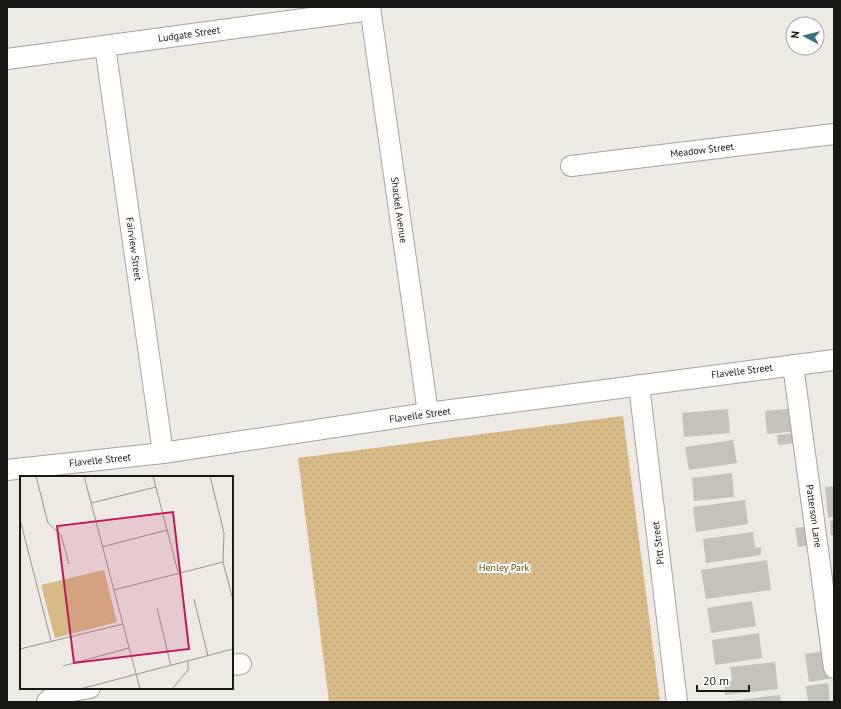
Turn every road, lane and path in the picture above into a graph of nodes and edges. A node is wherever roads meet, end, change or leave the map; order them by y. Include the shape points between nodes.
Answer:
1 (370, 8) edge
2 (105, 46) junction
3 (7, 58) edge
4 (834, 134) edge
5 (571, 166) dead end
6 (834, 360) edge
7 (793, 365) junction
8 (639, 385) junction
9 (428, 413) junction
10 (163, 453) junction
11 (7, 470) edge
12 (834, 668) edge
13 (84, 689) edge
14 (47, 702) edge
15 (677, 702) edge

1 - 2 street, Ludgate Street
1 - 9 street, Shackel Avenue
2 - 3 street, Ludgate Street
2 - 10 street, Fairview Street
4 - 5 street, Meadow Street
6 - 7 street, Flavelle Street
7 - 8 street, Flavelle Street
7 - 12 street, Patterson Lane
8 - 9 street, Flavelle Street
8 - 15 street, Pitt Street
9 - 10 street, Flavelle Street
10 - 11 street, Flavelle Street
13 - 14 street via 55,694

